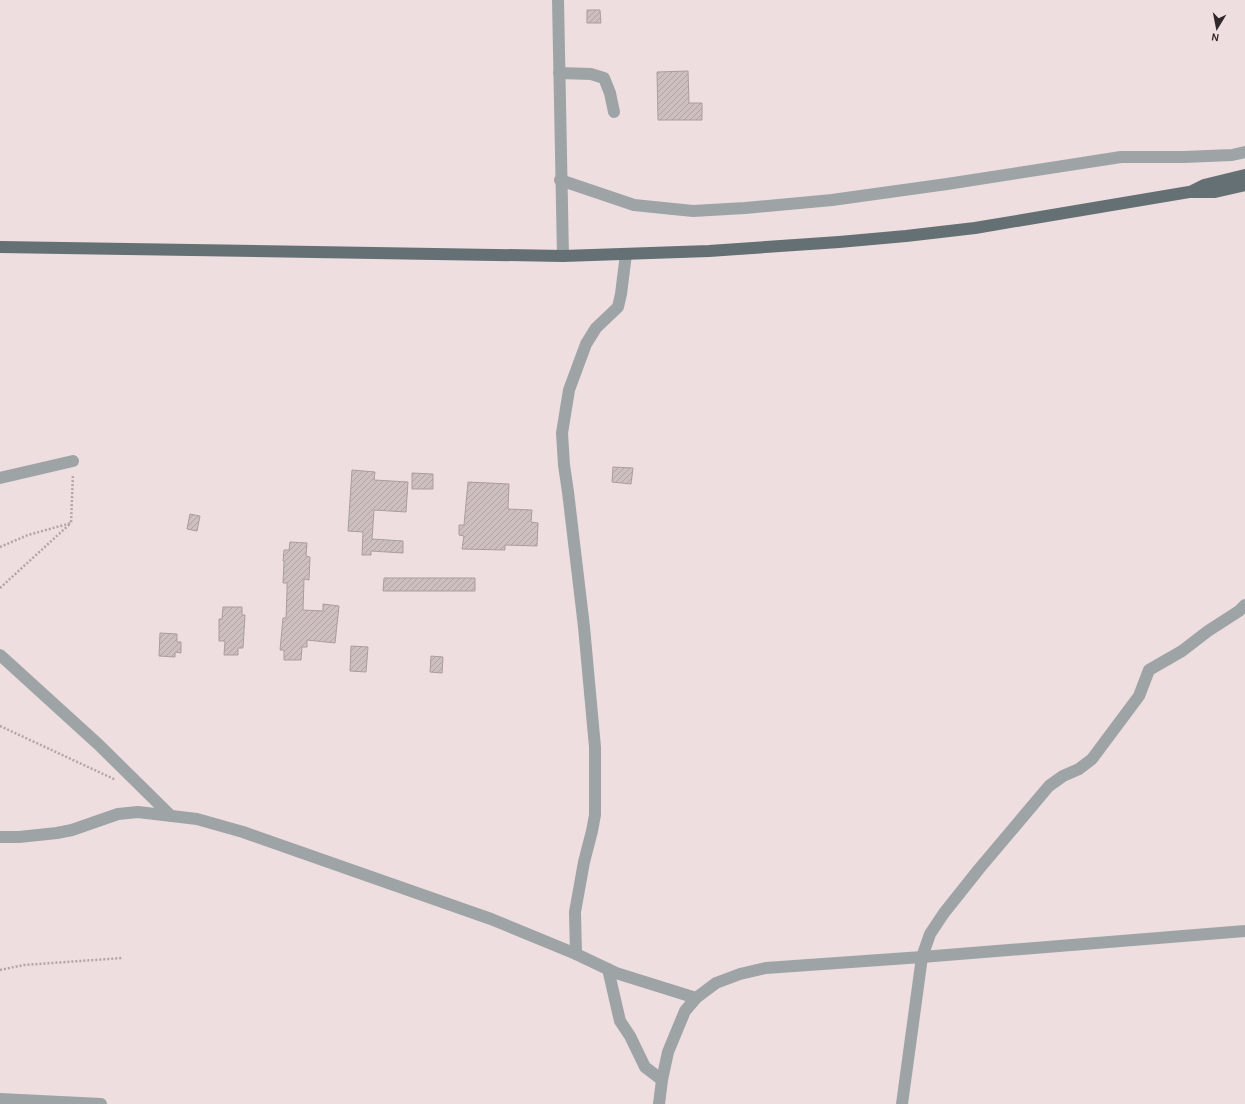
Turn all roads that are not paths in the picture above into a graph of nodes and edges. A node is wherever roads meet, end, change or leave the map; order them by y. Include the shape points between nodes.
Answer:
1 (558, 0) edge
2 (559, 72) junction
3 (614, 112) dead end
4 (1245, 152) edge
5 (1245, 175) edge
6 (560, 180) junction
7 (1245, 185) edge
8 (1189, 192) junction
9 (0, 247) edge
10 (626, 254) junction
11 (563, 256) junction
12 (73, 461) road end
13 (0, 478) edge
14 (1245, 605) edge
15 (0, 655) edge
16 (171, 816) junction
17 (0, 837) edge
18 (1245, 931) edge
19 (576, 954) junction
20 (922, 957) junction
21 (608, 969) junction
22 (696, 998) junction
23 (662, 1080) junction
24 (0, 1099) edge
25 (101, 1104) edge
26 (659, 1104) edge
27 (902, 1104) edge

1 - 2 street
2 - 3 street via 591,74 604,78
2 - 6 street
4 - 6 street via 1184,157 1121,157 832,200 745,208 693,210 634,205
5 - 8 main road via 1204,184
6 - 11 street
7 - 8 main road via 1215,192
8 - 10 main road via 975,228 906,236 717,251
9 - 11 main road
10 - 11 main road
10 - 19 street via 622,294 618,307 596,328 583,351 569,390 562,433 595,747 595,815 575,912
12 - 13 street
14 - 20 street via 1182,652 1149,670 1139,696 1092,759 1049,786 944,913 930,934
15 - 16 street
16 - 17 street via 138,812 118,814 57,834
16 - 19 street via 197,819 243,832 491,919
18 - 20 street
19 - 21 street
20 - 22 street via 766,968 716,983
20 - 27 street
21 - 22 street
21 - 23 street via 620,1021 645,1067
22 - 23 street via 685,1011 674,1036
23 - 26 street
24 - 25 street

